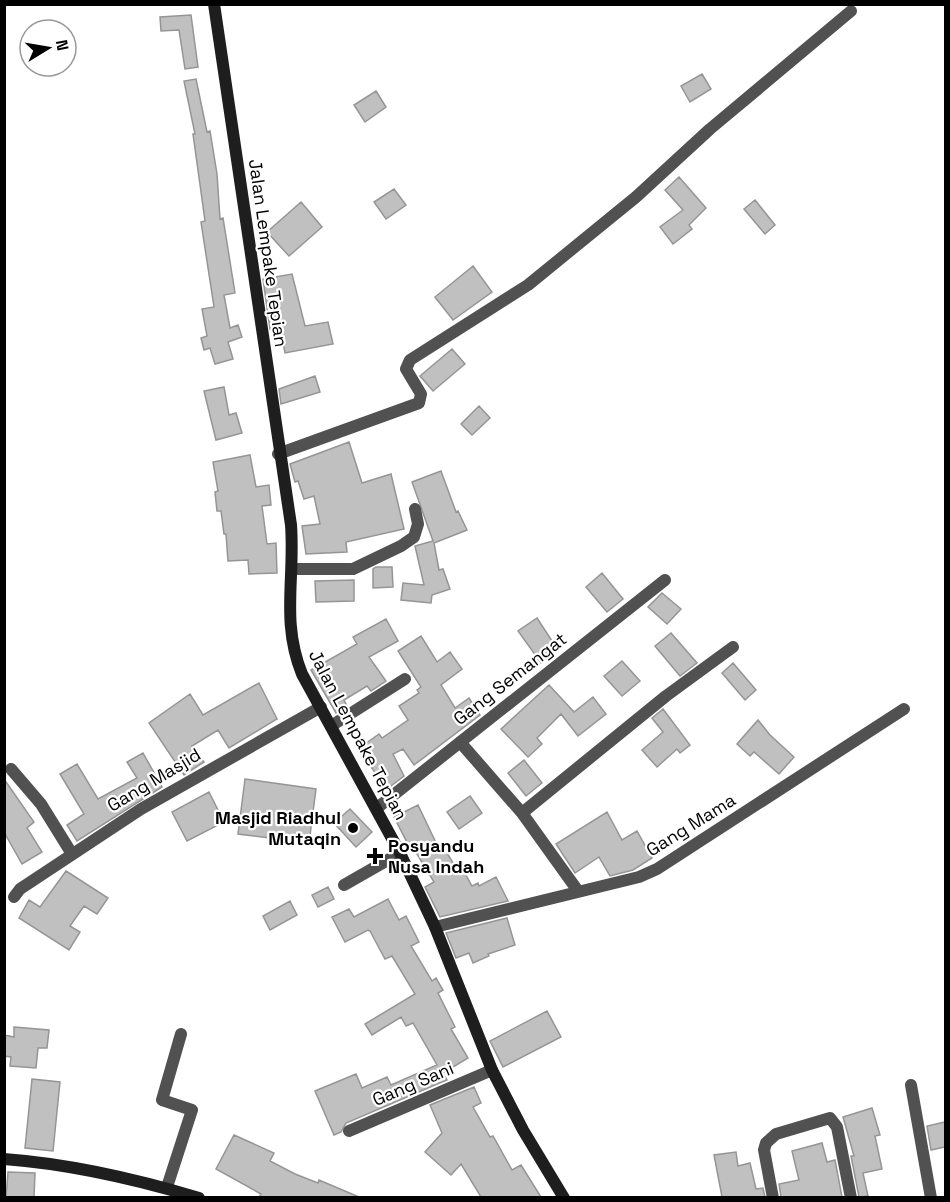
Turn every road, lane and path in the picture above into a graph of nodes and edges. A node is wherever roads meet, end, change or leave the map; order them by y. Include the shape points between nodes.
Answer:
1 (214, 4) edge
2 (851, 11) dead end
3 (279, 454) junction
4 (415, 509) dead end
5 (293, 568) junction
6 (665, 580) dead end
7 (733, 647) dead end
8 (405, 680) dead end
9 (321, 707) junction
10 (904, 709) dead end
11 (332, 726) junction
12 (460, 742) junction
13 (11, 769) dead end
14 (377, 808) junction
15 (522, 813) junction
16 (400, 853) junction
17 (72, 854) junction
18 (344, 885) dead end
19 (578, 891) junction
20 (14, 897) dead end
21 (435, 927) junction
22 (181, 1034) dead end
23 (492, 1070) junction
24 (911, 1085) dead end
25 (349, 1131) dead end
26 (4, 1160) edge
27 (173, 1191) edge
28 (199, 1197) edge
29 (564, 1197) edge
30 (772, 1197) edge
31 (851, 1197) edge
32 (931, 1197) edge

1 - 3 street, Jalan Lempake Tepian
2 - 3 street via 528,285 415,356 407,364 408,375 421,394 419,403
3 - 5 street, Jalan Lempake Tepian via 291,525
4 - 5 street via 418,528 414,537 360,566 336,570
5 - 9 street, Jalan Lempake Tepian via 289,596 291,643 302,674
6 - 12 street, Gang Semangat
7 - 15 street
8 - 11 street
9 - 11 street, Jalan Lempake Tepian
9 - 17 street, Gang Masjid via 196,776
10 - 19 street, Gang Mama via 657,869
11 - 14 street, Jalan Lempake Tepian
12 - 14 street, Gang Semangat
12 - 15 street
13 - 17 street via 41,804
14 - 16 street, Jalan Lempake Tepian
15 - 19 street
16 - 18 street
16 - 21 street, Jalan Lempake Tepian
17 - 20 street, Gang Masjid
19 - 21 street, Gang Mama
21 - 23 street, Jalan Lempake Tepian
22 - 27 street via 162,1100 192,1110
23 - 25 street, Gang Sani
23 - 29 street, Jalan Lempake Tepian
24 - 32 street
26 - 27 street via 48,1162
27 - 28 street
30 - 31 street via 766,1143 776,1134 830,1118 837,1127

